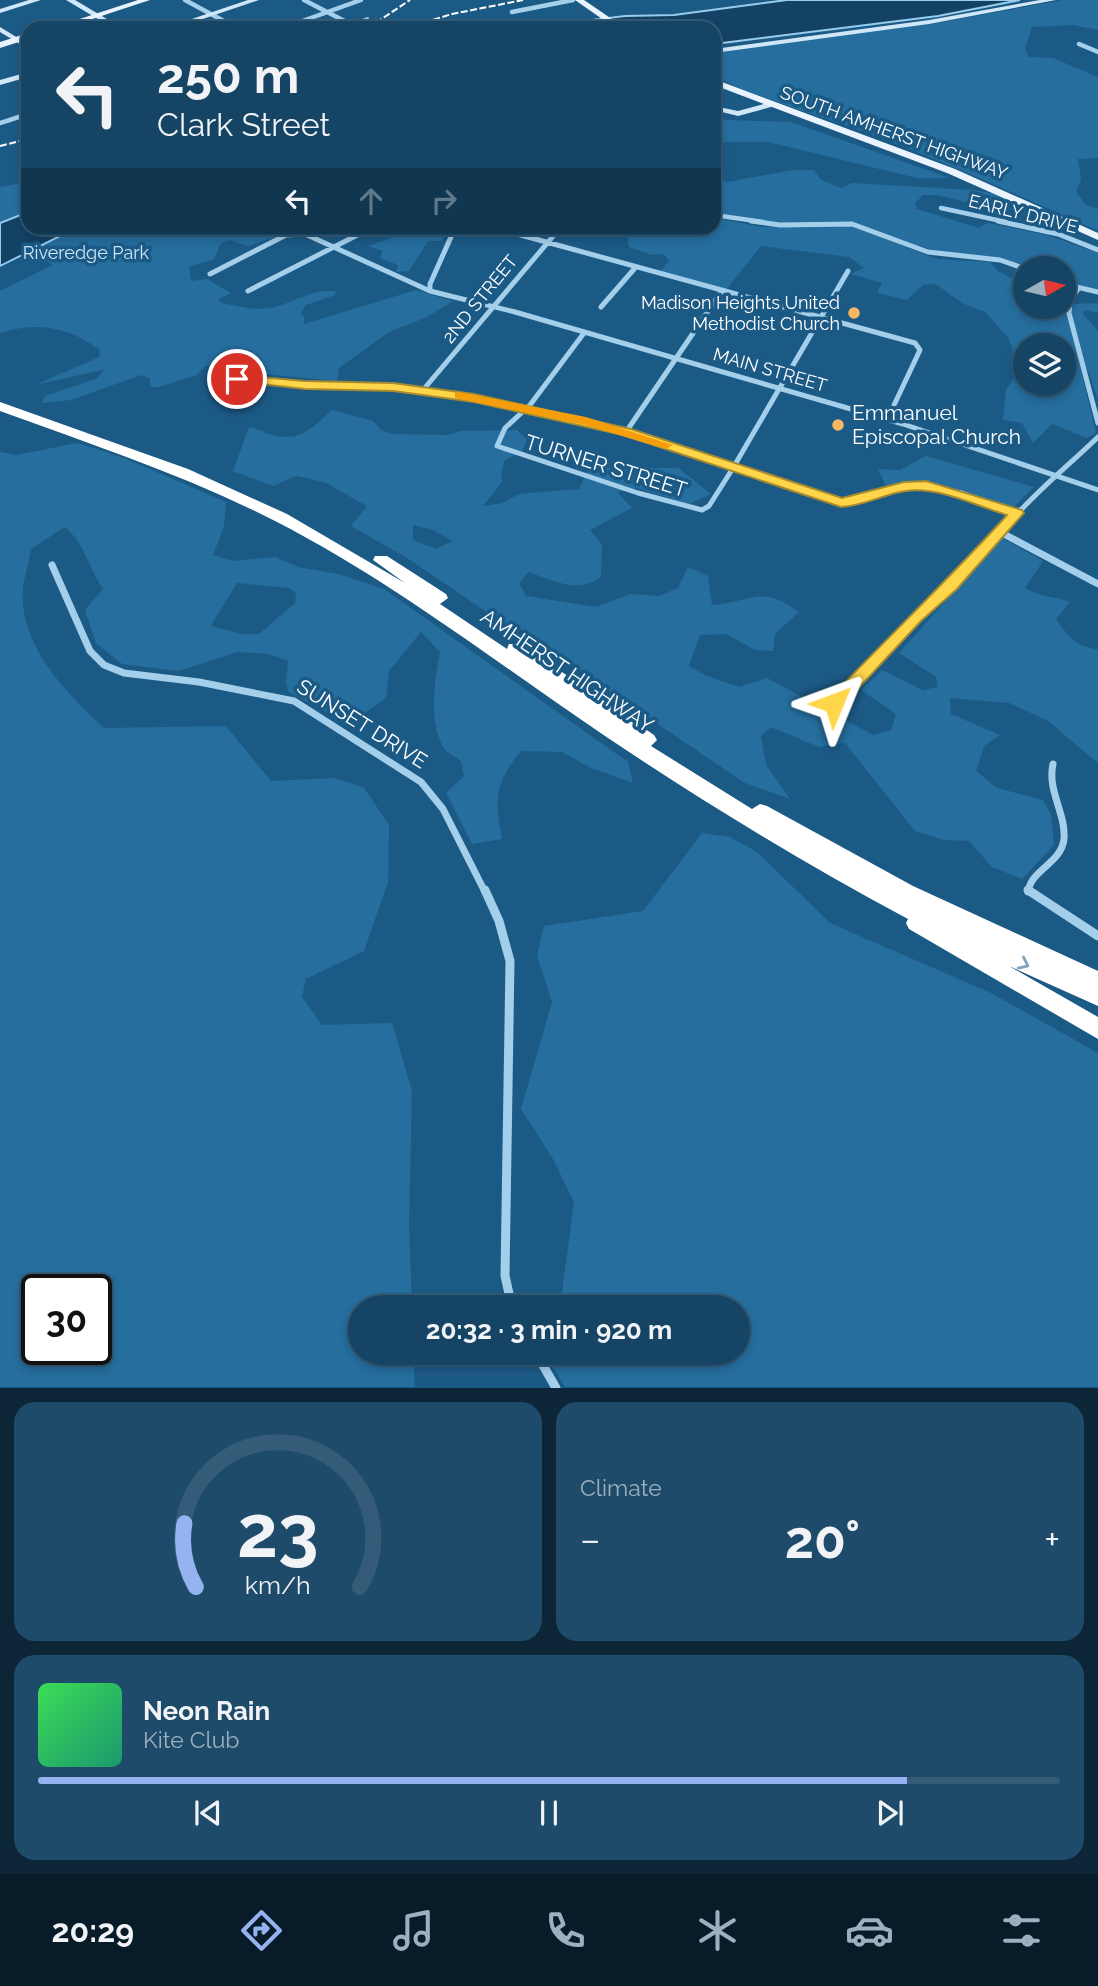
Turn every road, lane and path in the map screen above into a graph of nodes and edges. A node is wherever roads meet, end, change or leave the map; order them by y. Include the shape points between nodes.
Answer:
1 (37, 0) edge
2 (71, 0) edge
3 (146, 0) edge
4 (185, 0) edge
5 (255, 0) edge
6 (304, 0) edge
7 (362, 0) edge
8 (573, 0) edge
9 (579, 0) edge
10 (588, 0) edge
11 (1052, 0) edge
12 (547, 1) edge
13 (0, 11) edge
14 (328, 12) junction
15 (512, 12) dead end
16 (212, 14) junction
17 (96, 15) junction
18 (78, 21) edge
19 (106, 21) edge
20 (190, 21) edge
21 (224, 21) edge
22 (303, 21) edge
23 (345, 21) edge
24 (610, 21) edge
25 (619, 21) edge
26 (0, 29) edge
27 (21, 39) edge
28 (17, 40) junction
29 (21, 43) edge
30 (1079, 44) dead end
31 (0, 45) edge
32 (721, 50) edge
33 (1098, 52) edge
34 (21, 76) edge
35 (0, 83) edge
36 (721, 86) edge
37 (721, 91) edge
38 (764, 107) junction
39 (721, 110) edge
40 (21, 116) edge
41 (0, 123) edge
42 (941, 208) dead end
43 (721, 216) edge
44 (286, 235) edge
45 (307, 235) edge
46 (357, 235) edge
47 (452, 235) edge
48 (520, 235) edge
49 (553, 235) edge
50 (1098, 239) edge
51 (546, 243) junction
52 (332, 248) junction
53 (1098, 250) edge
54 (1013, 264) edge
55 (635, 268) junction
56 (848, 271) dead end
57 (210, 274) dead end
58 (1076, 287) edge
59 (1079, 288) junction
60 (248, 291) dead end
61 (430, 291) junction
62 (721, 292) junction
63 (1098, 292) edge
64 (495, 307) junction
65 (601, 307) dead end
66 (823, 318) junction
67 (584, 333) junction
68 (675, 358) junction
69 (215, 377) dead end
70 (779, 388) junction
71 (423, 390) junction
72 (0, 395) edge
73 (0, 406) edge
74 (524, 408) junction
75 (887, 420) junction
76 (1098, 423) edge
77 (626, 432) junction
78 (1098, 437) edge
79 (733, 468) junction
80 (1056, 474) junction
81 (1098, 490) edge
82 (1017, 513) junction
83 (1000, 532) junction
84 (52, 565) dead end
85 (1098, 584) edge
86 (834, 703) dead end
87 (1053, 764) dead end
88 (821, 863) junction
89 (991, 934) junction
90 (1098, 936) edge
91 (1098, 973) edge
92 (1098, 981) edge
93 (1098, 996) edge
94 (1098, 1028) edge
95 (509, 1295) edge
96 (543, 1365) edge
97 (556, 1388) edge

1 - 13 street
2 - 17 street
3 - 17 main road
4 - 16 street
5 - 16 street
6 - 14 street
7 - 14 street
8 - 12 street
9 - 24 main road
10 - 25 main road
11 - 32 street via 918,24
12 - 15 street
14 - 22 street
14 - 23 street
16 - 20 street
16 - 21 street
17 - 18 main road
17 - 19 street
26 - 28 street
27 - 28 main road
28 - 29 street
28 - 31 main road
30 - 33 street
34 - 35 street
36 - 38 main road, SOUTH AMHERST HIGHWAY
37 - 38 main road, SOUTH AMHERST HIGHWAY
38 - 39 street via 738,114
38 - 50 main road, SOUTH AMHERST HIGHWAY via 938,170
40 - 41 street
42 - 53 street, EARLY DRIVE via 1058,234
43 - 54 street via 780,225 852,224 928,252
44 - 57 street, MAIN STREET
45 - 52 street, MAIN STREET
46 - 52 street
47 - 61 street
48 - 51 street
49 - 51 street, 2ND STREET
51 - 55 street
51 - 64 street, 2ND STREET via 519,271
52 - 60 street
52 - 61 street, MAIN STREET
55 - 62 street
55 - 65 street
56 - 66 street
58 - 59 street
59 - 63 street
59 - 76 street via 1070,300 1069,313
61 - 64 street, MAIN STREET
62 - 66 street
62 - 68 street
64 - 67 street, MAIN STREET
64 - 71 street, 2ND STREET
66 - 70 street
66 - 75 street via 915,343 920,350
67 - 68 street, MAIN STREET
67 - 74 street
68 - 70 street, MAIN STREET
68 - 77 street
69 - 71 street
70 - 75 street, MAIN STREET
70 - 79 street
71 - 74 street
72 - 89 highway, AMHERST HIGHWAY via 204,473 337,535 417,583 761,812
73 - 88 highway, AMHERST HIGHWAY via 183,472 319,538 436,609 615,733
74 - 77 street
74 - 79 street, TURNER STREET via 496,442 500,449 638,493 702,510
75 - 80 street, MAIN STREET
77 - 79 street
78 - 80 street
79 - 82 street via 841,502 926,486
80 - 81 street, MAIN STREET
80 - 82 street
82 - 83 street
83 - 85 street
83 - 86 street
84 - 95 street, SUNSET DRIVE via 90,651 104,665 124,673 294,701 410,774 443,809 486,891 510,961 505,1276
87 - 90 street via 1049,786 1063,840 1057,856 1027,888 1032,897
88 -> 93 highway, AMHERST HIGHWAY via 932,921
88 - 94 highway via 959,951
89 - 91 highway
89 - 92 highway, AMHERST HIGHWAY
96 - 97 street

